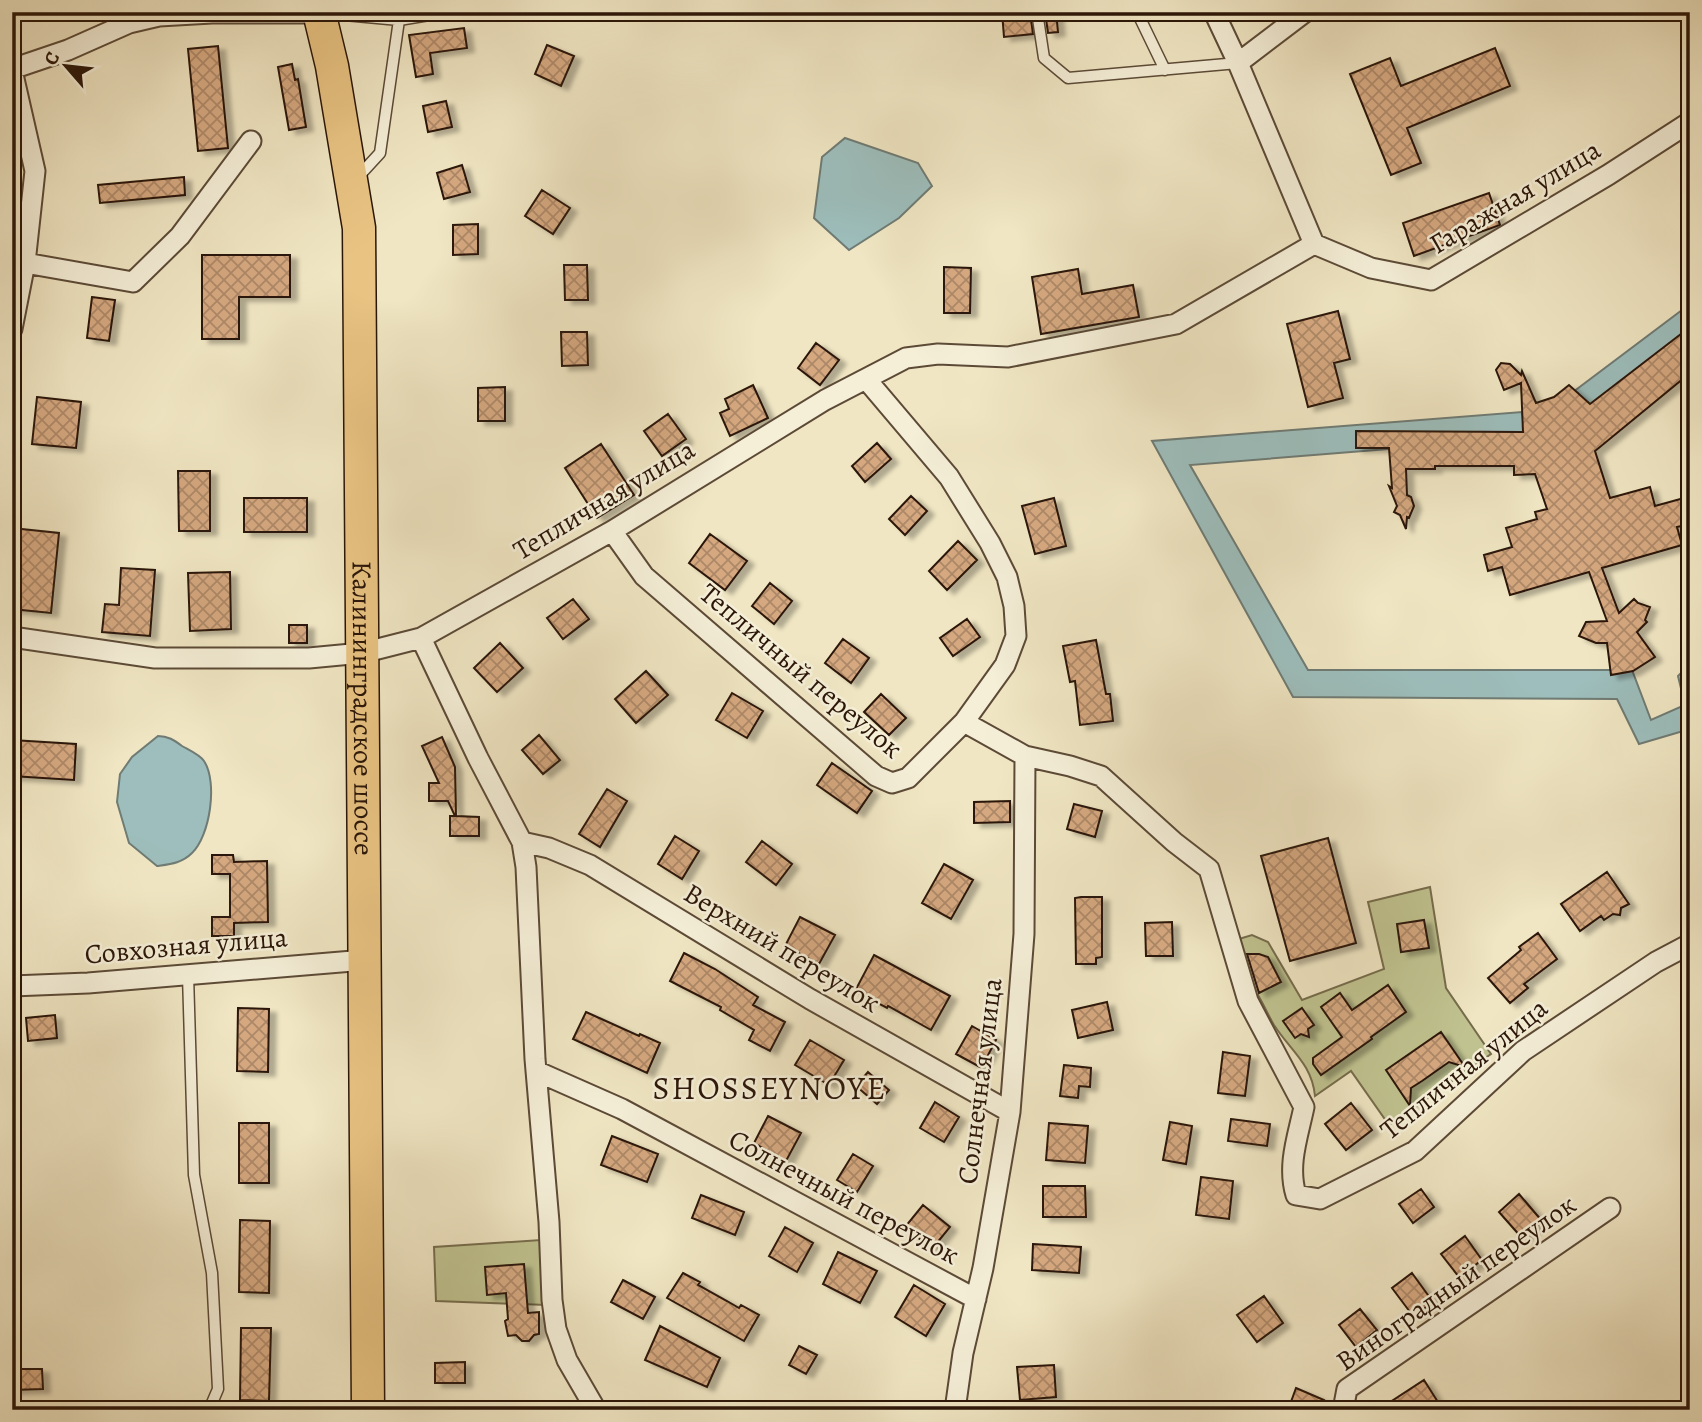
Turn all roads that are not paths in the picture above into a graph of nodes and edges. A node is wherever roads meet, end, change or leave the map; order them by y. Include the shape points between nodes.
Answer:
1 (319, 12) edge
2 (447, 12) edge
3 (1037, 12) edge
4 (1137, 12) edge
5 (1214, 12) edge
6 (1305, 12) edge
7 (398, 20) junction
8 (1238, 63) junction
9 (12, 70) edge
10 (1165, 70) junction
11 (1690, 122) edge
12 (251, 141) dead end
13 (352, 184) junction
14 (1314, 244) junction
15 (24, 263) junction
16 (12, 329) edge
17 (866, 379) junction
18 (612, 531) junction
19 (12, 637) edge
20 (421, 638) junction
21 (362, 653) junction
22 (964, 722) junction
23 (1025, 755) junction
24 (522, 842) junction
25 (1690, 944) edge
26 (365, 960) junction
27 (188, 975) junction
28 (12, 986) edge
29 (536, 1070) junction
30 (1010, 1112) junction
31 (1610, 1208) dead end
32 (976, 1299) junction
33 (209, 1410) edge
34 (368, 1410) edge
35 (596, 1410) edge
36 (955, 1410) edge
37 (1343, 1410) edge

1 - 7 lane
1 - 9 street via 159,16 129,23
1 - 13 main road, Калининградское шоссе
2 - 7 lane
3 - 10 lane via 1044,58 1068,78
4 - 10 lane
5 - 8 street
6 - 8 street
7 - 13 lane via 380,153
8 - 10 lane
8 - 14 street
9 - 15 street via 35,171
11 - 14 street, Гаражная улица via 1431,279 1371,268
12 - 15 street via 180,236 133,282
13 - 21 main road, Калининградское шоссе via 359,228
14 - 17 street, Тепличная улица via 1176,324 1008,357 938,354 906,358
15 - 16 street
17 - 18 street, Тепличная улица
17 - 22 street via 949,477 1007,577 1016,636 1004,665
18 - 20 street, Тепличная улица
18 - 22 street, Тепличный переулок via 644,576 876,776 892,783 908,778
19 - 21 street via 155,658 309,658
20 - 21 street, Тепличная улица
20 - 24 street
21 - 26 main road, Калининградское шоссе
22 - 23 street, Тепличная улица
23 - 25 street, Тепличная улица via 1101,776 1209,869 1248,1001 1304,1107 1292,1161 1296,1195 1320,1199 1415,1152 1523,1051
23 - 30 street, Солнечная улица via 1024,934
24 - 29 street
24 - 30 street, Верхний переулок via 590,865 810,999
26 - 27 street, Совхозная улица
26 - 34 main road, Калининградское шоссе
27 - 28 street, Совхозная улица
27 - 33 lane via 194,1175 212,1273 218,1389
29 - 32 street, Солнечный переулок via 622,1109
29 - 35 street via 556,1329 567,1360
30 - 32 street, Солнечная улица
31 - 37 street, Виноградный переулок via 1347,1389
32 - 36 street, Солнечная улица

